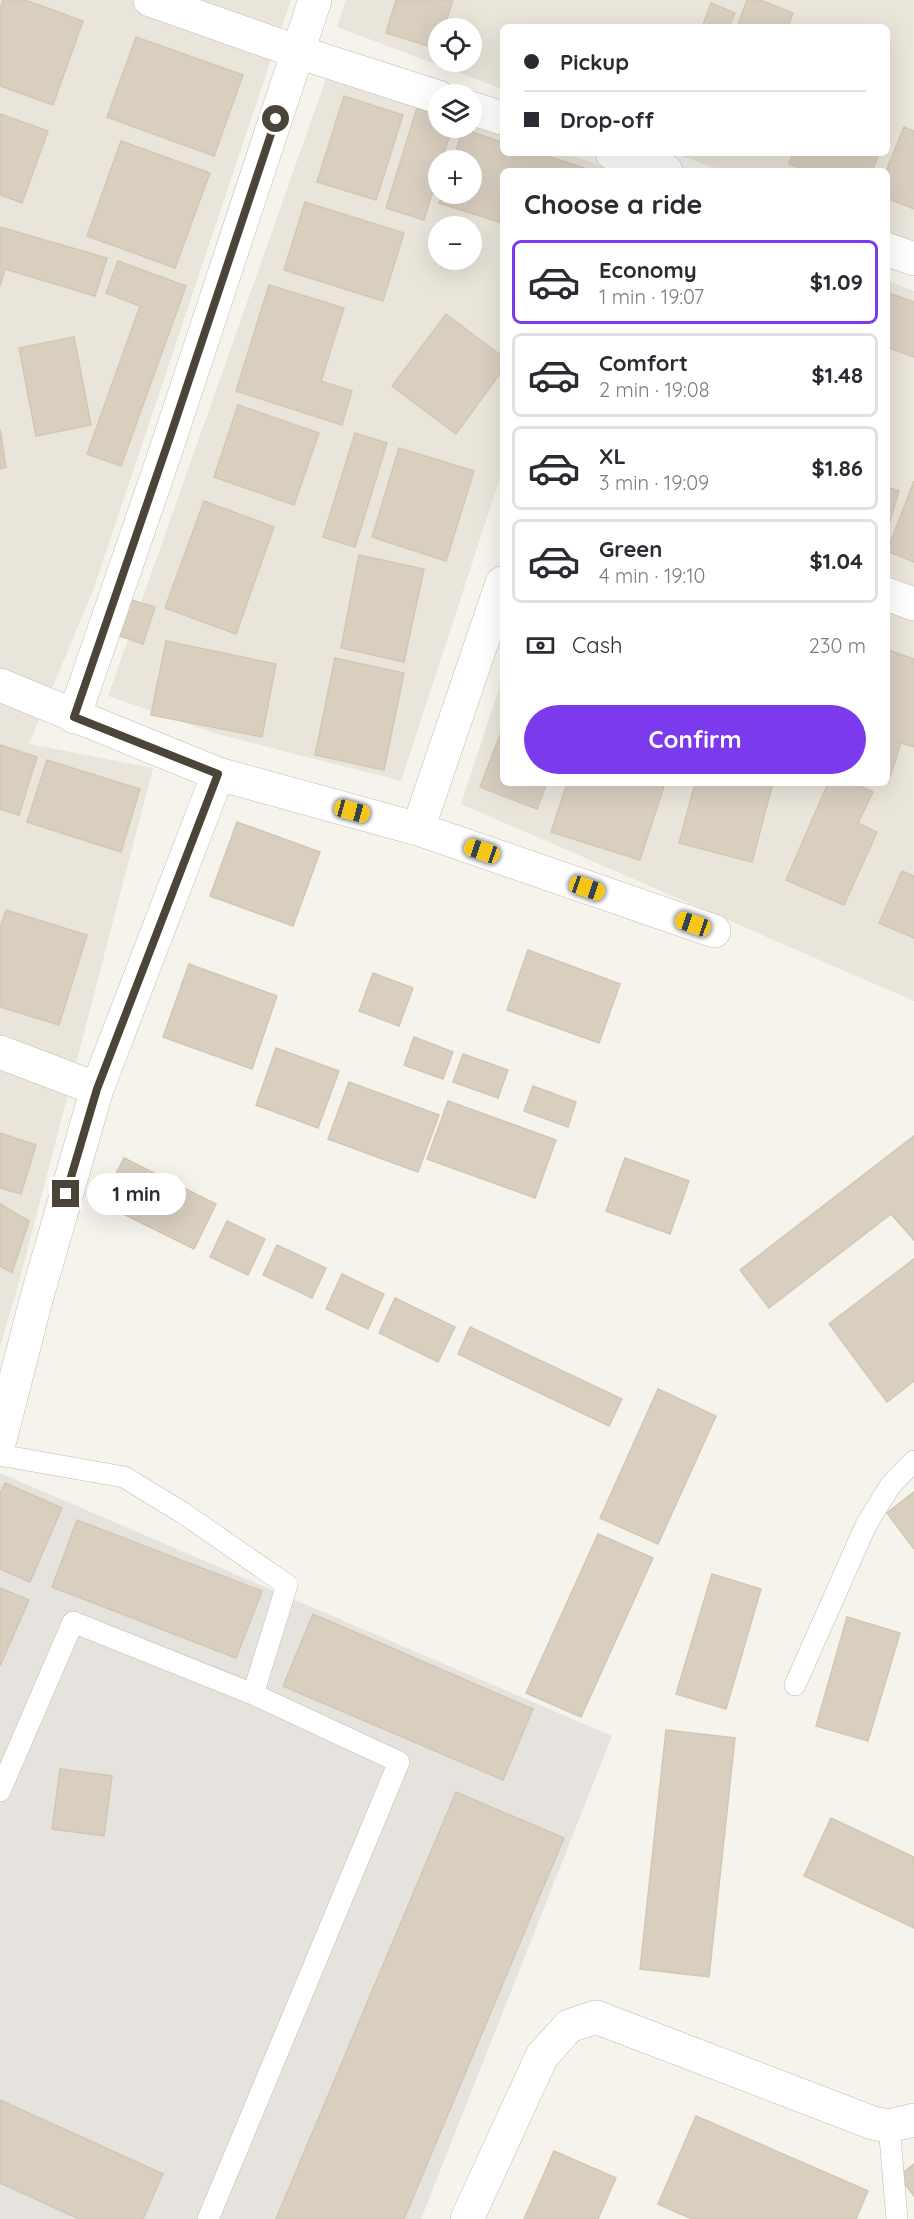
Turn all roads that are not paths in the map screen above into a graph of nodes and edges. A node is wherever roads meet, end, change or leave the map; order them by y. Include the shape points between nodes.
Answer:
1 (150, 0) edge
2 (315, 0) edge
3 (298, 52) junction
4 (428, 94) edge
5 (482, 112) edge
6 (500, 117) edge
7 (620, 156) edge
8 (651, 168) edge
9 (890, 250) edge
10 (914, 259) edge
11 (500, 589) edge
12 (890, 595) edge
13 (914, 604) edge
14 (0, 685) edge
15 (74, 717) junction
16 (218, 774) junction
17 (418, 829) junction
18 (714, 931) dead end
19 (0, 1052) edge
20 (97, 1089) junction
21 (0, 1440) edge
22 (0, 1455) edge
23 (914, 1461) edge
24 (795, 1685) dead end
25 (253, 1694) junction
26 (0, 1791) edge
27 (901, 2123) edge
28 (208, 2219) edge
29 (466, 2219) edge
30 (897, 2219) edge

1 - 3 street
2 - 3 street
3 - 4 street
3 - 15 street
5 - 6 street
7 - 8 street
9 - 10 street
11 - 17 street
12 - 13 street
14 - 15 street
15 - 16 street
16 - 17 street
16 - 20 street
17 - 18 street
19 - 20 street
20 - 21 street
22 - 25 lane via 123,1477 287,1585
23 - 24 lane via 890,1486 866,1526
25 - 26 lane via 73,1622
25 - 28 lane via 399,1762
27 - 29 street via 861,2119 596,2016 569,2026 543,2056
27 - 30 lane

